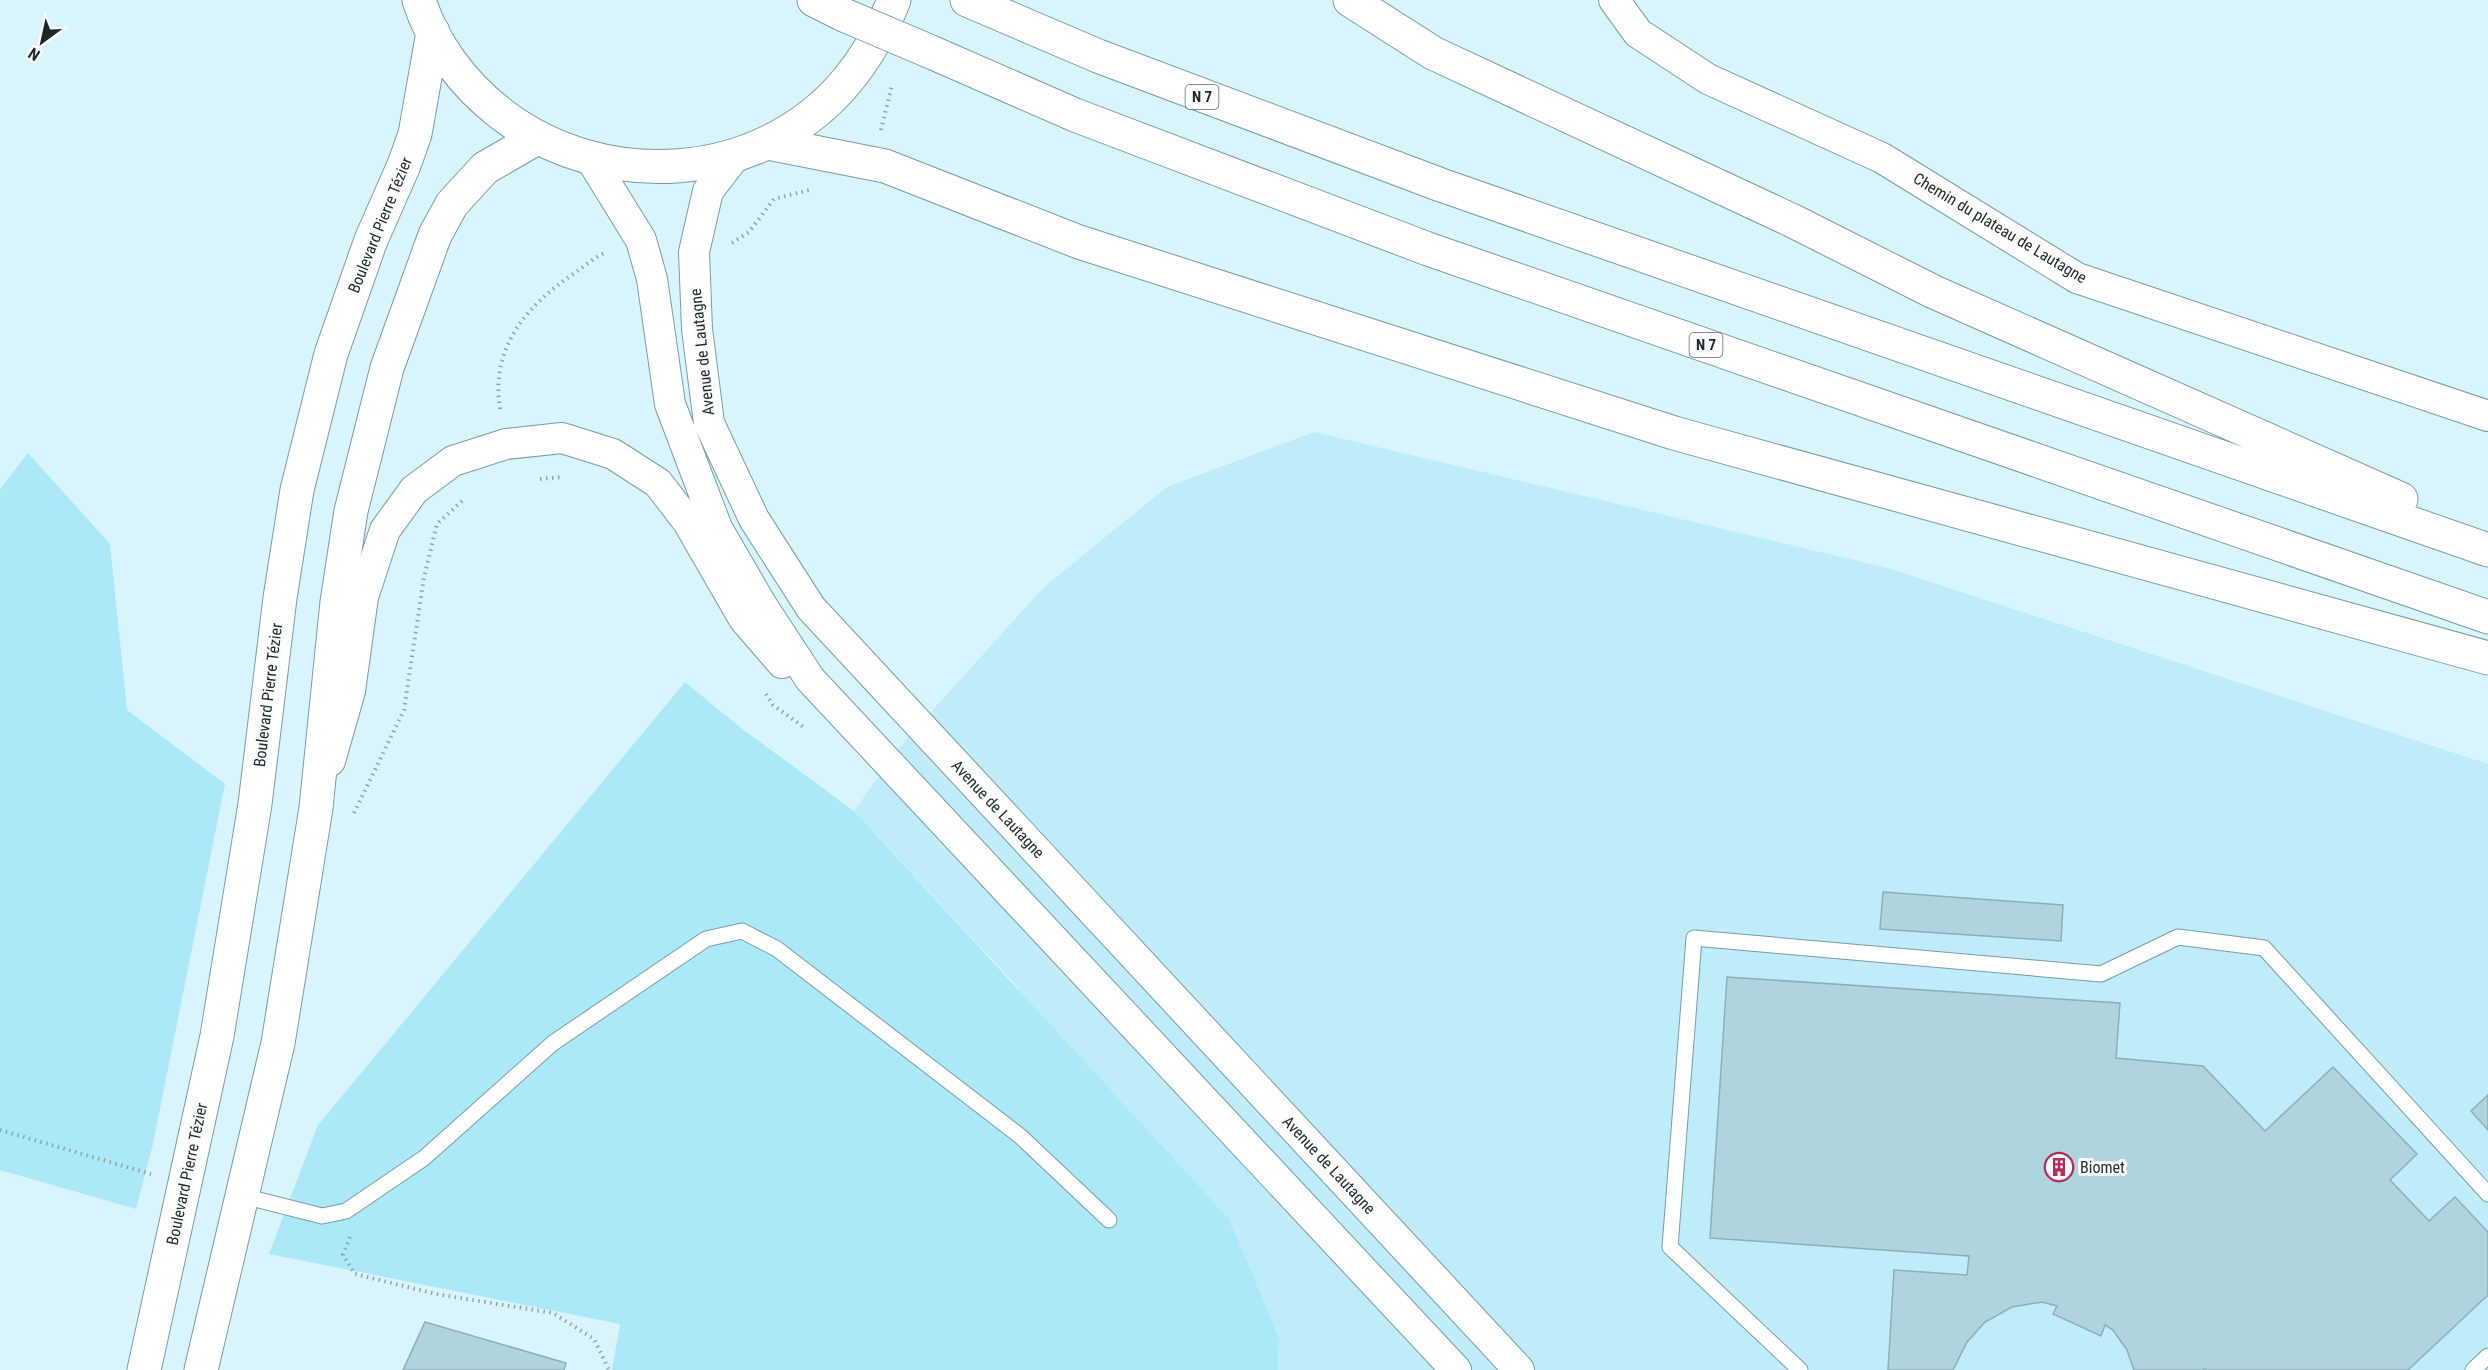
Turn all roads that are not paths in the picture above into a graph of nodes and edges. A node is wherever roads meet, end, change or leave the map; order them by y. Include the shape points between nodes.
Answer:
1 (419, 0) edge
2 (814, 0) edge
3 (894, 0) edge
4 (967, 0) edge
5 (1350, 0) edge
6 (1614, 0) edge
7 (433, 32) junction
8 (537, 138) junction
9 (768, 142) junction
10 (735, 156) junction
11 (591, 159) junction
12 (2488, 416) edge
13 (2488, 537) edge
14 (2488, 550) edge
15 (2488, 617) edge
16 (2488, 658) edge
17 (810, 679) junction
18 (316, 808) junction
19 (2488, 1194) edge
20 (243, 1196) junction
21 (1109, 1220) dead end
22 (2488, 1356) edge
23 (144, 1370) edge
24 (201, 1370) edge
25 (1456, 1370) edge
26 (1519, 1370) edge
27 (1800, 1370) edge
28 (2474, 1370) edge

1 - 7 main road
2 - 15 main road, N 7, bridge via 1086,119 1428,249
3 - 9 main road via 871,49 845,84 822,107
4 - 14 main road, N 7 via 1098,56 1441,185
5 - 13 main road via 1433,54 1791,220 1934,292
6 - 12 street, Chemin du plateau de Lautagne via 1638,33 1708,79 1882,158 2077,278
7 - 8 main road via 467,82 488,103
7 - 23 main road, Boulevard Pierre Tézier via 415,134 371,240 331,354 297,490 255,804 217,1036
8 - 11 main road
8 - 18 main road via 485,168 452,204 435,235 387,368 351,511 337,602
9 - 10 main road
9 - 16 main road via 885,166 1079,242 1674,433
10 - 11 main road via 697,165 658,168 619,166
10 - 26 street, Avenue de Lautagne via 708,191 694,252 697,329 709,423 754,519 811,608
11 - 17 street, Avenue de Lautagne via 641,240 652,279 670,404 717,528
17 - 18 street via 776,659 744,619 688,522 658,483 613,454 562,438 506,444 453,461 414,490 385,530 363,597 350,691
17 - 25 street, Avenue de Lautagne
18 - 20 main road via 278,1043
19 - 27 lane via 2264,948 2178,937 2101,974 1694,938 1670,1248
20 - 21 lane via 322,1216 346,1211 424,1158 553,1043 706,939 742,931 777,949 1020,1136
20 - 24 main road
22 - 28 lane

